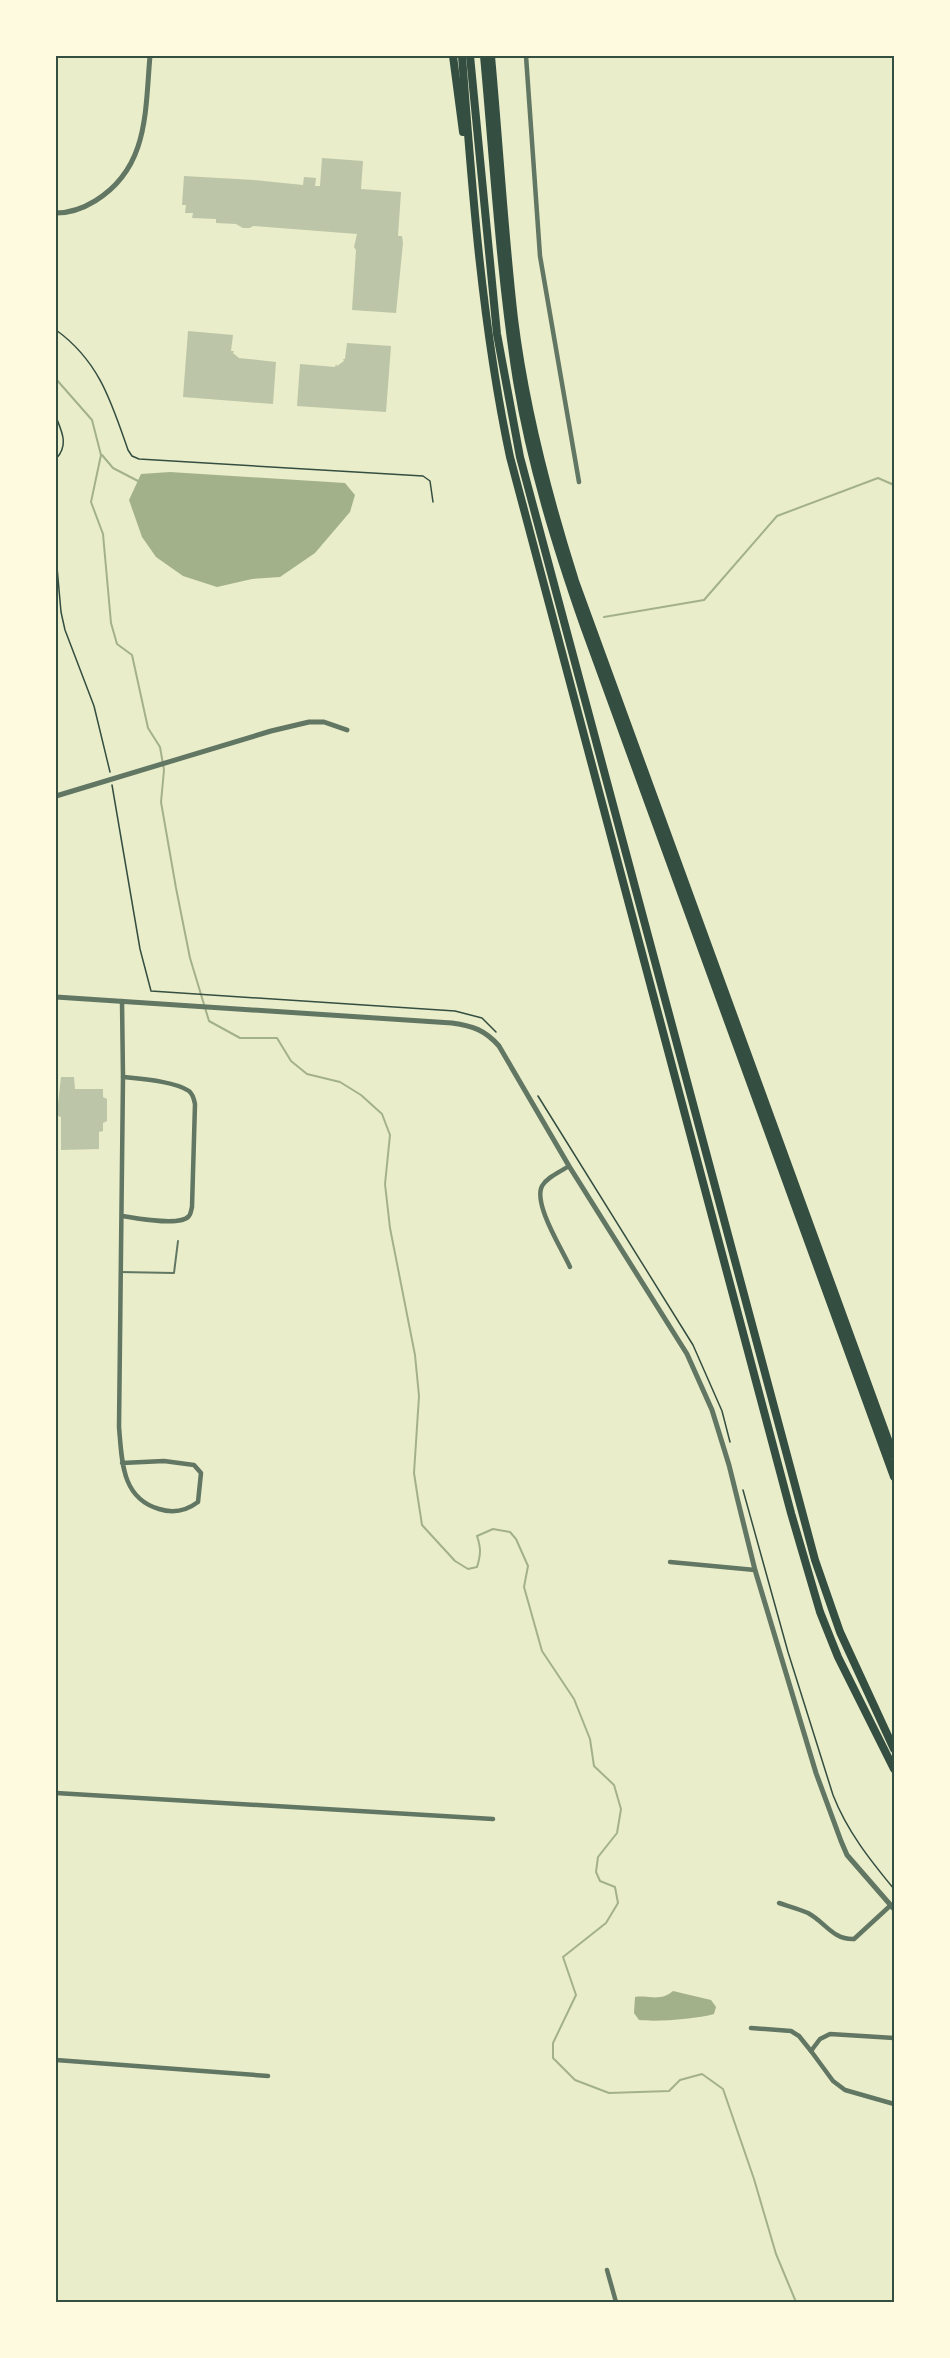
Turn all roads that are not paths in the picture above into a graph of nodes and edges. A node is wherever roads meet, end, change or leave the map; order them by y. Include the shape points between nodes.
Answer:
1 (150, 56) edge
2 (453, 56) edge
3 (462, 56) edge
4 (470, 56) edge
5 (484, 56) edge
6 (491, 56) edge
7 (526, 56) edge
8 (57, 213) edge
9 (478, 237) junction
10 (579, 482) dead end
11 (346, 730) dead end
12 (56, 796) edge
13 (613, 807) junction
14 (608, 821) junction
15 (56, 997) edge
16 (122, 1001) junction
17 (123, 1077) junction
18 (569, 1166) junction
19 (122, 1216) junction
20 (178, 1241) dead end
21 (570, 1267) dead end
22 (120, 1272) junction
23 (894, 1456) edge
24 (122, 1463) junction
25 (894, 1476) edge
26 (791, 1513) junction
27 (805, 1523) junction
28 (670, 1562) dead end
29 (755, 1570) junction
30 (894, 1749) edge
31 (894, 1769) edge
32 (56, 1793) edge
33 (493, 1819) dead end
34 (779, 1903) dead end
35 (893, 1907) edge
36 (751, 2028) dead end
37 (894, 2038) edge
38 (811, 2051) junction
39 (56, 2060) edge
40 (268, 2076) dead end
41 (894, 2104) edge
42 (607, 2270) dead end
43 (616, 2302) edge

1 - 8 street via 142,138 128,170 111,191 73,212
2 - 9 highway
3 - 9 highway
4 - 13 highway via 506,391
5 - 25 highway via 505,287 518,382 557,546
6 - 23 highway via 514,320 531,419 554,515 582,603
7 - 10 street via 540,256
9 - 14 highway via 492,363 510,457
11 - 12 street via 324,722 309,722
13 - 14 highway
13 - 27 highway
14 - 26 highway
15 - 16 street
16 - 17 street
16 - 18 street via 479,1028 500,1046
17 - 19 street
17 - 19 street via 154,1080 188,1090 195,1104 189,1216 181,1221
18 - 21 street via 549,1178 540,1195 541,1206
18 - 29 street via 699,1378 729,1466
19 - 22 street
20 - 22 lane via 174,1273
22 - 24 street
24 - 24 street via 130,1491 155,1509 176,1512 198,1502 201,1473 194,1465 164,1461
26 - 27 highway
26 - 31 highway via 820,1612
27 - 30 highway via 840,1632
28 - 29 street
29 - 35 street via 816,1773 841,1841 847,1854
32 - 33 street
34 - 35 street via 808,1913 839,1938 847,1939 854,1939
36 - 38 street via 791,2031
37 - 38 street via 830,2034
38 - 41 street via 833,2081 845,2090
39 - 40 street
42 - 43 street

